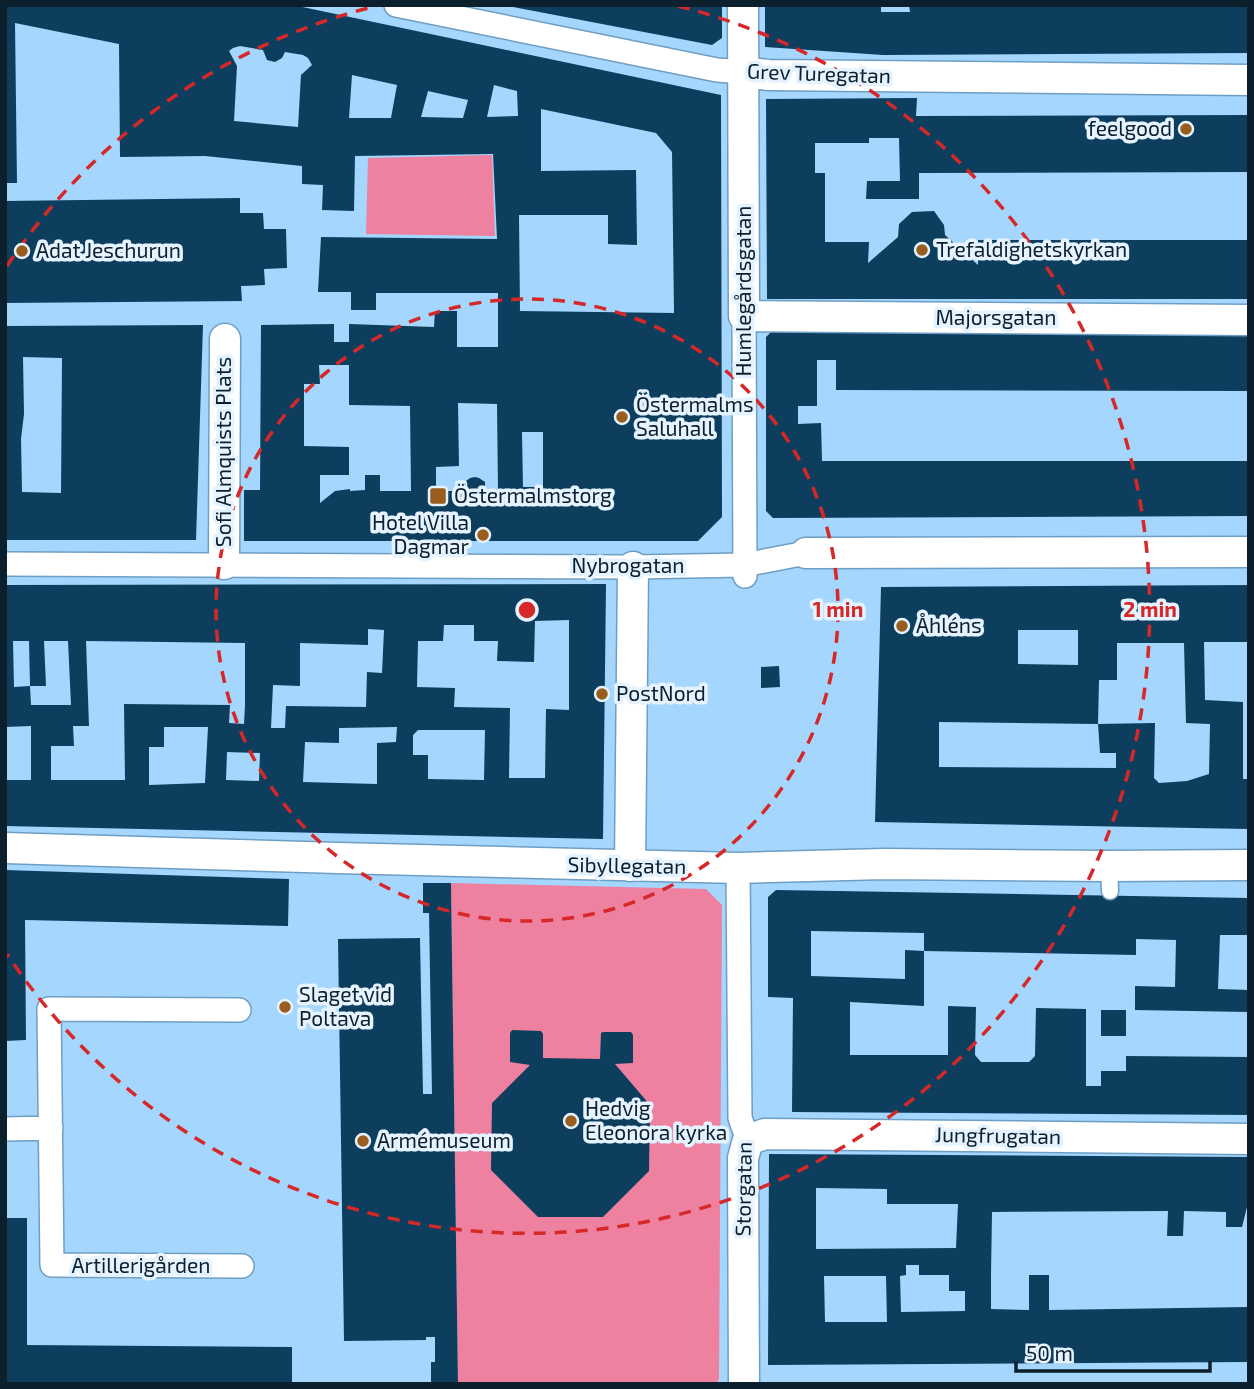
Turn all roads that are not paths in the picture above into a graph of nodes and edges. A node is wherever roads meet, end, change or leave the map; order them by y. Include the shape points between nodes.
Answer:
1 (396, 5) edge
2 (743, 5) edge
3 (744, 72) junction
4 (1249, 80) edge
5 (744, 316) junction
6 (1249, 320) edge
7 (225, 339) dead end
8 (1249, 552) edge
9 (806, 553) joint
10 (5, 564) edge
11 (223, 564) junction
12 (633, 566) junction
13 (745, 571) junction
14 (5, 848) edge
15 (1249, 865) edge
16 (630, 866) junction
17 (738, 868) junction
18 (239, 1010) dead end
19 (51, 1128) junction
20 (5, 1129) edge
21 (1249, 1139) edge
22 (748, 1140) junction
23 (242, 1266) dead end
24 (744, 1384) edge

1 - 3 street, Grev Turegatan
2 - 3 street, Humlegårdsgatan
3 - 4 street, Grev Turegatan
3 - 5 street, Humlegårdsgatan
5 - 6 street, Majorsgatan
5 - 13 street, Humlegårdsgatan
7 - 11 street, Sofi Almquists Plats
8 - 9 street, Nybrogatan
9 - 13 street, Nybrogatan
10 - 11 street, Nybrogatan
11 - 12 street, Nybrogatan
12 - 13 street, Nybrogatan
12 - 16 street
14 - 16 street, Sibyllegatan
15 - 17 street, Sibyllegatan via 1109,878 884,864
16 - 17 street, Sibyllegatan
17 - 22 street, Storgatan via 740,1118
18 - 19 street, Artillerigården via 50,1009
19 - 20 street
19 - 23 street, Artillerigården via 52,1265
21 - 22 street, Jungfrugatan via 765,1134
22 - 24 street, Storgatan via 743,1158

